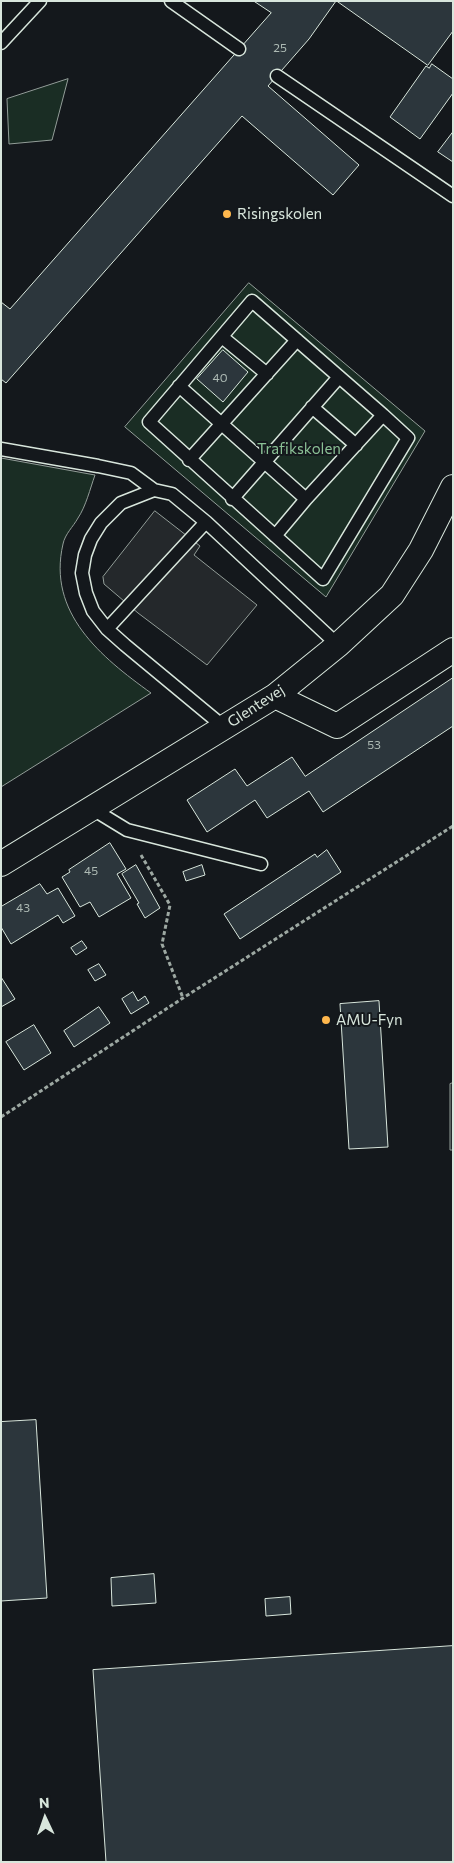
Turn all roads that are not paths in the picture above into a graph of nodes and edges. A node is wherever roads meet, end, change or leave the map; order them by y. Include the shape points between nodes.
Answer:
1 (40, 1) edge
2 (171, 1) edge
3 (1, 43) edge
4 (238, 49) dead end
5 (277, 76) dead end
6 (453, 196) edge
7 (222, 336) junction
8 (297, 340) junction
9 (267, 374) junction
10 (339, 377) junction
11 (179, 386) junction
12 (312, 407) junction
13 (383, 415) junction
14 (222, 424) junction
15 (356, 445) junction
16 (1, 449) edge
17 (190, 460) junction
18 (264, 462) junction
19 (453, 487) edge
20 (154, 490) junction
21 (232, 498) junction
22 (306, 499) junction
23 (206, 522) junction
24 (274, 536) junction
25 (107, 629) junction
26 (338, 645) junction
27 (453, 650) edge
28 (275, 696) junction
29 (224, 727) junction
30 (90, 808) junction
31 (1, 864) edge
32 (261, 864) dead end

1 - 3 lane
2 - 4 lane
5 - 6 lane
7 - 8 lane via 252,301
7 - 9 lane
7 - 11 lane
8 - 9 lane
8 - 10 lane
9 - 14 lane
10 - 12 lane
10 - 13 lane
11 - 14 lane
11 - 17 lane via 149,422
12 - 15 lane
12 - 18 lane
13 - 15 lane
13 - 24 lane via 408,438 323,579
14 - 17 lane
14 - 18 lane
15 - 22 lane
16 - 20 lane via 131,474
17 - 21 lane
18 - 21 lane
18 - 22 lane
19 - 26 street, Glentevej via 421,550 392,595
20 - 23 lane via 172,494
20 - 25 lane via 121,503 101,523 85,555 82,573 86,593 92,611
21 - 24 lane
22 - 24 lane
23 - 25 lane
23 - 26 lane
25 - 29 lane
26 - 28 street, Glentevej
27 - 28 street via 337,726
28 - 29 street, Glentevej
29 - 30 street, Glentevej
30 - 31 street, Glentevej
30 - 32 lane via 127,830

